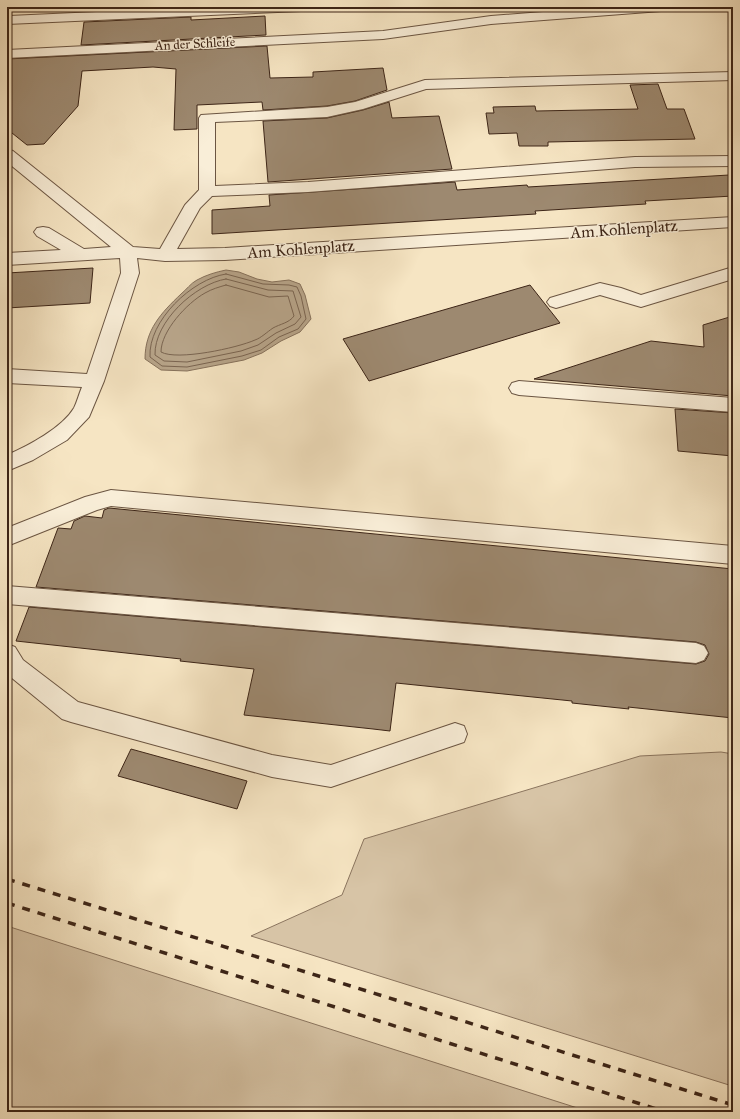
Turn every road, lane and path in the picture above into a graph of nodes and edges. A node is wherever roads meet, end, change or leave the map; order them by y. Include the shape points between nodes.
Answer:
1 (18, 7) edge
2 (301, 7) edge
3 (661, 7) edge
4 (8, 21) edge
5 (7, 54) edge
6 (733, 76) edge
7 (7, 154) edge
8 (733, 162) edge
9 (207, 191) junction
10 (733, 222) edge
11 (43, 232) dead end
12 (128, 252) junction
13 (165, 254) junction
14 (81, 255) junction
15 (7, 259) edge
16 (733, 273) edge
17 (556, 302) dead end
18 (7, 376) edge
19 (94, 381) junction
20 (519, 388) dead end
21 (733, 405) edge
22 (7, 462) edge
23 (7, 538) edge
24 (733, 555) edge
25 (7, 595) edge
26 (696, 653) dead end
27 (7, 654) edge
28 (455, 734) dead end

1 - 4 street
2 - 4 street
3 - 5 street, An der Schleife via 491,20 383,35
6 - 9 street via 425,85 358,106 327,112 207,118
7 - 12 street
8 - 9 street via 635,162 308,187
9 - 13 street via 193,205
10 - 13 street, Am Kohlenplatz via 225,254
11 - 14 street
12 - 13 street, Am Kohlenplatz
12 - 14 street
12 - 19 street via 130,273
14 - 15 street
16 - 17 street via 642,301 600,289
18 - 19 street
19 - 22 street via 82,412 60,435 26,455
20 - 21 street
23 - 24 street via 92,503 111,498
25 - 26 street
27 - 28 street via 15,667 71,711 272,766 330,776

